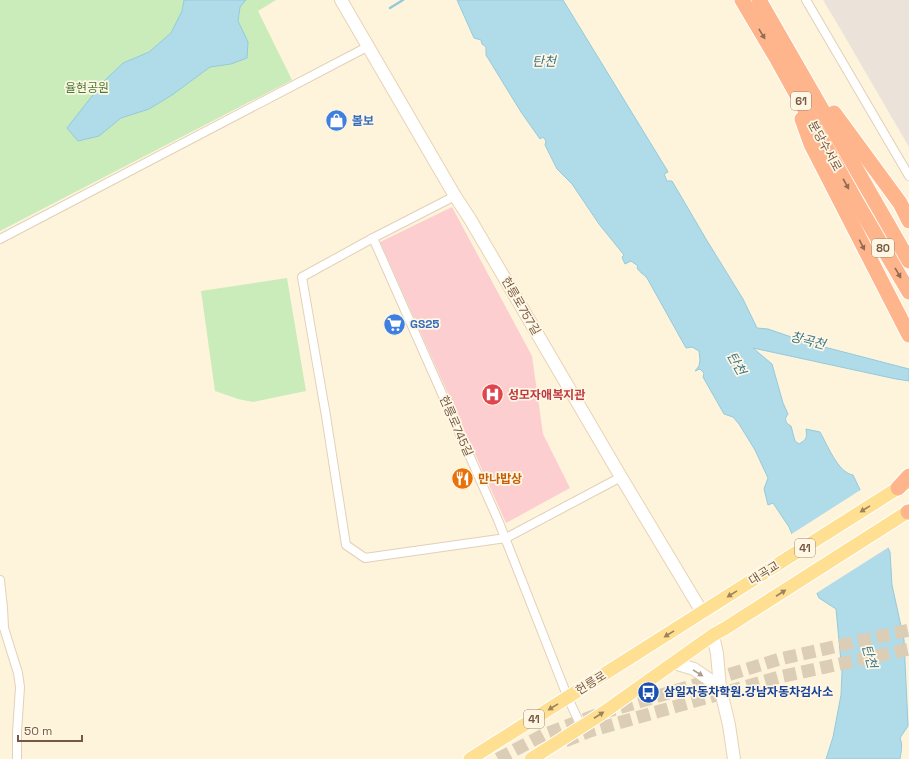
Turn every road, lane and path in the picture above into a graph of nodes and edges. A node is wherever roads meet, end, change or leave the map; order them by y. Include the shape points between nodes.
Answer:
1 (340, 0) edge
2 (742, 0) edge
3 (759, 0) edge
4 (806, 0) edge
5 (367, 47) junction
6 (783, 55) junction
7 (909, 176) edge
8 (872, 195) joint
9 (455, 196) junction
10 (851, 207) junction
11 (909, 221) edge
12 (373, 238) junction
13 (0, 239) edge
14 (909, 261) edge
15 (909, 292) edge
16 (909, 335) edge
17 (909, 476) edge
18 (621, 477) junction
19 (903, 485) edge
20 (909, 512) edge
21 (506, 538) junction
22 (0, 580) edge
23 (706, 609) junction
24 (719, 632) junction
25 (674, 663) junction
26 (720, 687) junction
27 (568, 698) junction
28 (581, 726) junction
29 (17, 759) edge
30 (470, 759) edge
31 (531, 759) edge
32 (734, 759) edge

1 - 5 main road, 헌릉로757길
2 -> 6 highway, 분당수서로 / 61
3 - 6 highway, 분당수서로 / 61
4 - 7 street
5 - 9 main road, 헌릉로757길
5 - 13 street
6 - 8 highway, 분당수서로 / 61
6 -> 10 highway, 분당수서로 / 61
6 - 11 highway via 900,203
8 - 14 highway, 분당수서로 / 80
9 - 12 street
9 - 18 main road, 헌릉로757길
10 -> 15 highway, 분당수서로 / 80
10 -> 16 highway
12 - 21 street, 헌릉로745길
12 - 21 street via 302,276 346,545 365,558
17 - 19 highway
18 - 21 street
18 - 23 main road, 헌릉로757길 via 694,597
19 -> 23 main road, 대곡교 / 41
24 -> 20 main road, 41
21 - 27 street, 헌릉로745길
22 - 29 street via 4,628 20,687 16,732
23 -> 27 main road, 헌릉로 / 41
24 - 25 main road, 41
24 - 26 main road via 717,654
25 -> 26 main road via 694,669
28 -> 25 main road, 41
26 - 32 main road
27 - 28 street, 헌릉로745길
27 -> 30 main road, 헌릉로 / 41
28 - 31 main road, 41

